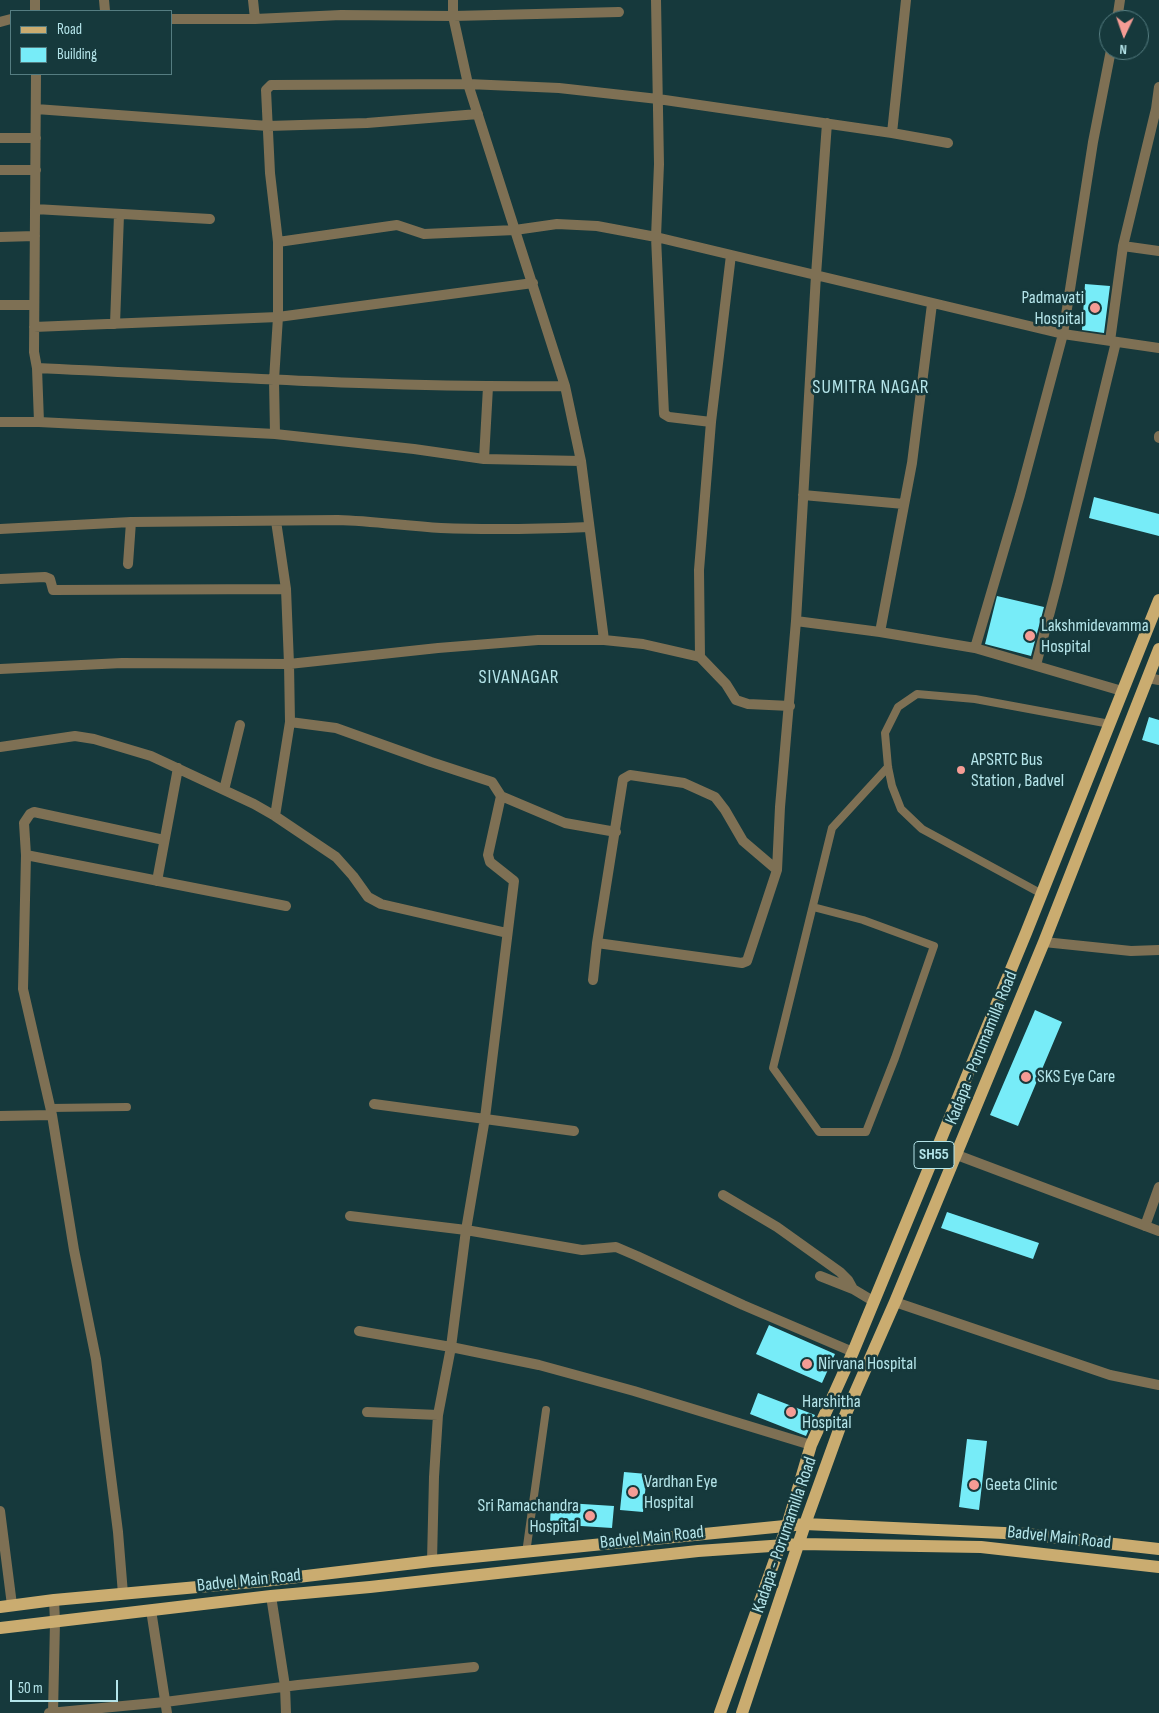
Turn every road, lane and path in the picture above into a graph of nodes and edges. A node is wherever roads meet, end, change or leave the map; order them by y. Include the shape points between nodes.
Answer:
1 (253, 0) edge
2 (453, 0) edge
3 (656, 0) edge
4 (906, 0) edge
5 (619, 12) dead end
6 (452, 16) junction
7 (172, 19) edge
8 (255, 19) junction
9 (1109, 60) edge
10 (36, 75) edge
11 (468, 84) junction
12 (1159, 87) edge
13 (658, 99) junction
14 (36, 109) junction
15 (478, 114) junction
16 (827, 123) junction
17 (268, 126) junction
18 (892, 133) junction
19 (0, 138) edge
20 (36, 138) junction
21 (948, 143) dead end
22 (0, 170) edge
23 (36, 170) junction
24 (35, 209) junction
25 (118, 215) junction
26 (210, 219) dead end
27 (515, 230) junction
28 (35, 236) junction
29 (0, 237) edge
30 (656, 237) junction
31 (278, 242) junction
32 (1123, 246) junction
33 (1159, 251) edge
34 (731, 255) junction
35 (816, 275) junction
36 (533, 283) junction
37 (932, 304) junction
38 (0, 305) edge
39 (34, 305) junction
40 (278, 317) junction
41 (115, 324) junction
42 (34, 327) junction
43 (1063, 334) junction
44 (1113, 342) junction
45 (1159, 348) edge
46 (37, 368) junction
47 (274, 380) junction
48 (565, 386) junction
49 (488, 387) junction
50 (0, 422) edge
51 (39, 422) junction
52 (711, 422) junction
53 (274, 434) junction
54 (484, 459) junction
55 (581, 461) junction
56 (803, 495) junction
57 (904, 504) junction
58 (276, 521) junction
59 (131, 522) junction
60 (589, 527) junction
61 (0, 528) edge
62 (128, 564) dead end
63 (0, 579) edge
64 (286, 589) junction
65 (1159, 600) edge
66 (796, 621) junction
67 (880, 632) junction
68 (604, 640) junction
69 (976, 648) junction
70 (1159, 648) edge
71 (700, 657) junction
72 (289, 664) junction
73 (1036, 665) junction
74 (0, 669) edge
75 (1153, 679) edge
76 (1122, 691) junction
77 (790, 706) junction
78 (290, 722) junction
79 (1110, 724) junction
80 (240, 725) dead end
81 (0, 746) edge
82 (888, 767) junction
83 (178, 768) junction
84 (224, 790) junction
85 (500, 796) junction
86 (275, 816) junction
87 (616, 832) junction
88 (164, 840) junction
89 (26, 855) junction
90 (777, 870) junction
91 (157, 881) junction
92 (1042, 894) junction
93 (286, 906) dead end
94 (813, 907) junction
95 (507, 933) junction
96 (1044, 942) junction
97 (597, 943) junction
98 (1159, 950) edge
99 (593, 980) dead end
100 (374, 1104) dead end
101 (127, 1107) dead end
102 (51, 1111) junction
103 (0, 1116) edge
104 (486, 1118) junction
105 (574, 1131) dead end
106 (956, 1155) junction
107 (1159, 1187) edge
108 (723, 1195) dead end
109 (350, 1216) dead end
110 (1145, 1226) junction
111 (466, 1230) junction
112 (1159, 1231) edge
113 (820, 1276) dead end
114 (853, 1289) junction
115 (874, 1301) junction
116 (895, 1302) junction
117 (359, 1332) dead end
118 (451, 1347) junction
119 (852, 1352) junction
120 (1159, 1385) edge
121 (546, 1410) dead end
122 (367, 1412) dead end
123 (438, 1414) junction
124 (811, 1445) junction
125 (0, 1511) edge
126 (805, 1524) junction
127 (788, 1526) junction
128 (800, 1544) junction
129 (779, 1545) junction
130 (1159, 1549) edge
131 (526, 1553) junction
132 (432, 1561) junction
133 (1159, 1567) edge
134 (123, 1594) junction
135 (271, 1596) junction
136 (54, 1600) junction
137 (6, 1606) edge
138 (151, 1610) junction
139 (55, 1622) junction
140 (0, 1628) edge
141 (474, 1667) dead end
142 (285, 1686) junction
143 (166, 1708) edge
144 (49, 1713) edge
145 (54, 1713) edge
146 (286, 1713) edge
147 (720, 1713) edge
148 (742, 1713) edge

1 - 8 street
2 - 6 street
3 - 13 street
4 - 18 street
5 - 6 street
6 - 8 street via 341,15
6 - 11 street
7 - 8 street
9 - 43 street
10 - 14 street
11 - 13 street via 559,88
11 - 15 street
11 - 17 street via 271,85 266,90
12 - 32 street
13 - 16 street
13 - 30 street
14 - 17 street
14 - 20 street
15 - 17 street via 367,123
15 - 27 street
16 - 18 street
16 - 35 street
17 - 31 street
18 - 21 street
19 - 20 street
20 - 23 street
22 - 23 street
23 - 24 street
24 - 25 street
24 - 28 street
25 - 26 street
25 - 41 street
27 - 30 street via 557,224 597,226
27 - 31 street via 424,234 397,226
27 - 36 street
28 - 29 street
28 - 39 street
30 - 34 street
30 - 52 street via 664,414
31 - 40 street
32 - 33 street
32 - 44 street
34 - 35 street
34 - 52 street
35 - 37 street
35 - 56 street
36 - 40 street
36 - 48 street
37 - 43 street
37 - 57 street
38 - 39 street
39 - 42 street
40 - 41 street
40 - 47 street
41 - 42 street
42 - 46 street
43 - 44 street
43 - 69 street
44 - 45 street
44 - 73 street
46 - 47 street
46 - 51 street
47 - 49 street
47 - 53 street
48 - 49 street
48 - 55 street
49 - 54 street
50 - 51 street
51 - 53 street
52 - 71 street via 699,570
53 - 54 street
54 - 55 street
55 - 60 street
56 - 57 street
56 - 66 street
57 - 67 street
58 - 59 street
58 - 60 street via 366,521 440,528
58 - 64 street
59 - 61 street
59 - 62 street
60 - 68 street
63 - 64 street via 45,577 50,580 53,590
64 - 72 street
65 - 76 main road, SH55
66 - 67 street
66 - 77 street
67 - 69 street
68 - 71 street via 643,644
68 - 72 street via 538,640
69 - 73 street
70 - 75 main road, Kadapa - Porumamilla Road
71 - 77 street via 726,684 736,700 748,704
72 - 74 street via 122,663
72 - 78 street
73 - 76 street
75 - 96 main road, Kadapa - Porumamilla Road
76 - 79 main road, SH55
77 - 90 street
78 - 85 street via 336,728 492,782
78 - 86 street
79 - 82 lane via 975,699 917,694 898,707 885,732
79 - 92 main road, SH55
80 - 84 street
81 - 83 street via 75,736 151,756
82 - 92 lane via 901,809 922,829
82 - 94 lane via 832,828
83 - 84 street
83 - 88 street
84 - 86 street
85 - 87 street via 565,823
85 - 95 street via 488,855 490,862 514,881
86 - 95 street via 336,857 368,897 381,904
87 - 90 street via 623,779 630,774 684,783 715,797 743,841
87 - 97 street
88 - 89 street via 34,812 24,823
88 - 91 street
89 - 91 street
89 - 102 street via 23,990
90 - 97 street via 747,961 742,963
91 - 93 street
92 - 115 main road, SH55
94 - 94 lane via 773,1068 818,1132 866,1132 934,946 863,920
95 - 104 street
96 - 98 street via 1131,952
96 - 106 main road, Kadapa - Porumamilla Road
97 - 99 street
100 - 104 street
101 - 102 lane
102 - 103 street
102 - 134 street via 96,1359
104 - 105 street
104 - 111 street
106 - 110 street
106 - 116 main road, Kadapa - Porumamilla Road
107 - 110 street
108 - 114 street via 777,1227 840,1272
109 - 111 street
110 - 112 street
111 - 118 street
111 - 119 street via 582,1250 616,1247
113 - 114 street
114 - 115 street
115 - 119 main road, SH55
116 - 120 street via 1110,1375
116 - 126 main road, Kadapa - Porumamilla Road via 840,1426
117 - 118 street
118 - 123 street
118 - 124 street via 539,1365
119 - 124 main road, SH55
121 - 131 lane
122 - 123 street
123 - 132 street
124 - 127 main road, SH55
125 - 137 street
126 - 127 main road, Badvel Main Road
126 - 128 main road, Kadapa - Porumamilla Road
126 - 130 main road, Badvel Main Road via 1026,1534
127 - 129 main road, SH55
127 - 131 main road, Badvel Main Road
128 - 129 main road, Badvel Main Road
128 - 133 main road, Badvel Main Road via 981,1547
128 - 148 main road, Kadapa - Porumamilla Road
129 - 135 main road, Badvel Main Road via 698,1550
129 - 147 main road, SH55
131 - 132 main road, Badvel Main Road
132 - 134 main road, Badvel Main Road
134 - 136 main road, Badvel Main Road
135 - 138 main road, Badvel Main Road
135 - 142 street
136 - 137 main road, Badvel Main Road
136 - 139 street
138 - 139 main road, Badvel Main Road
138 - 143 street
139 - 140 main road, Badvel Main Road
139 - 145 street
141 - 142 street
142 - 143 street
142 - 146 street
143 - 145 street
144 - 145 street

